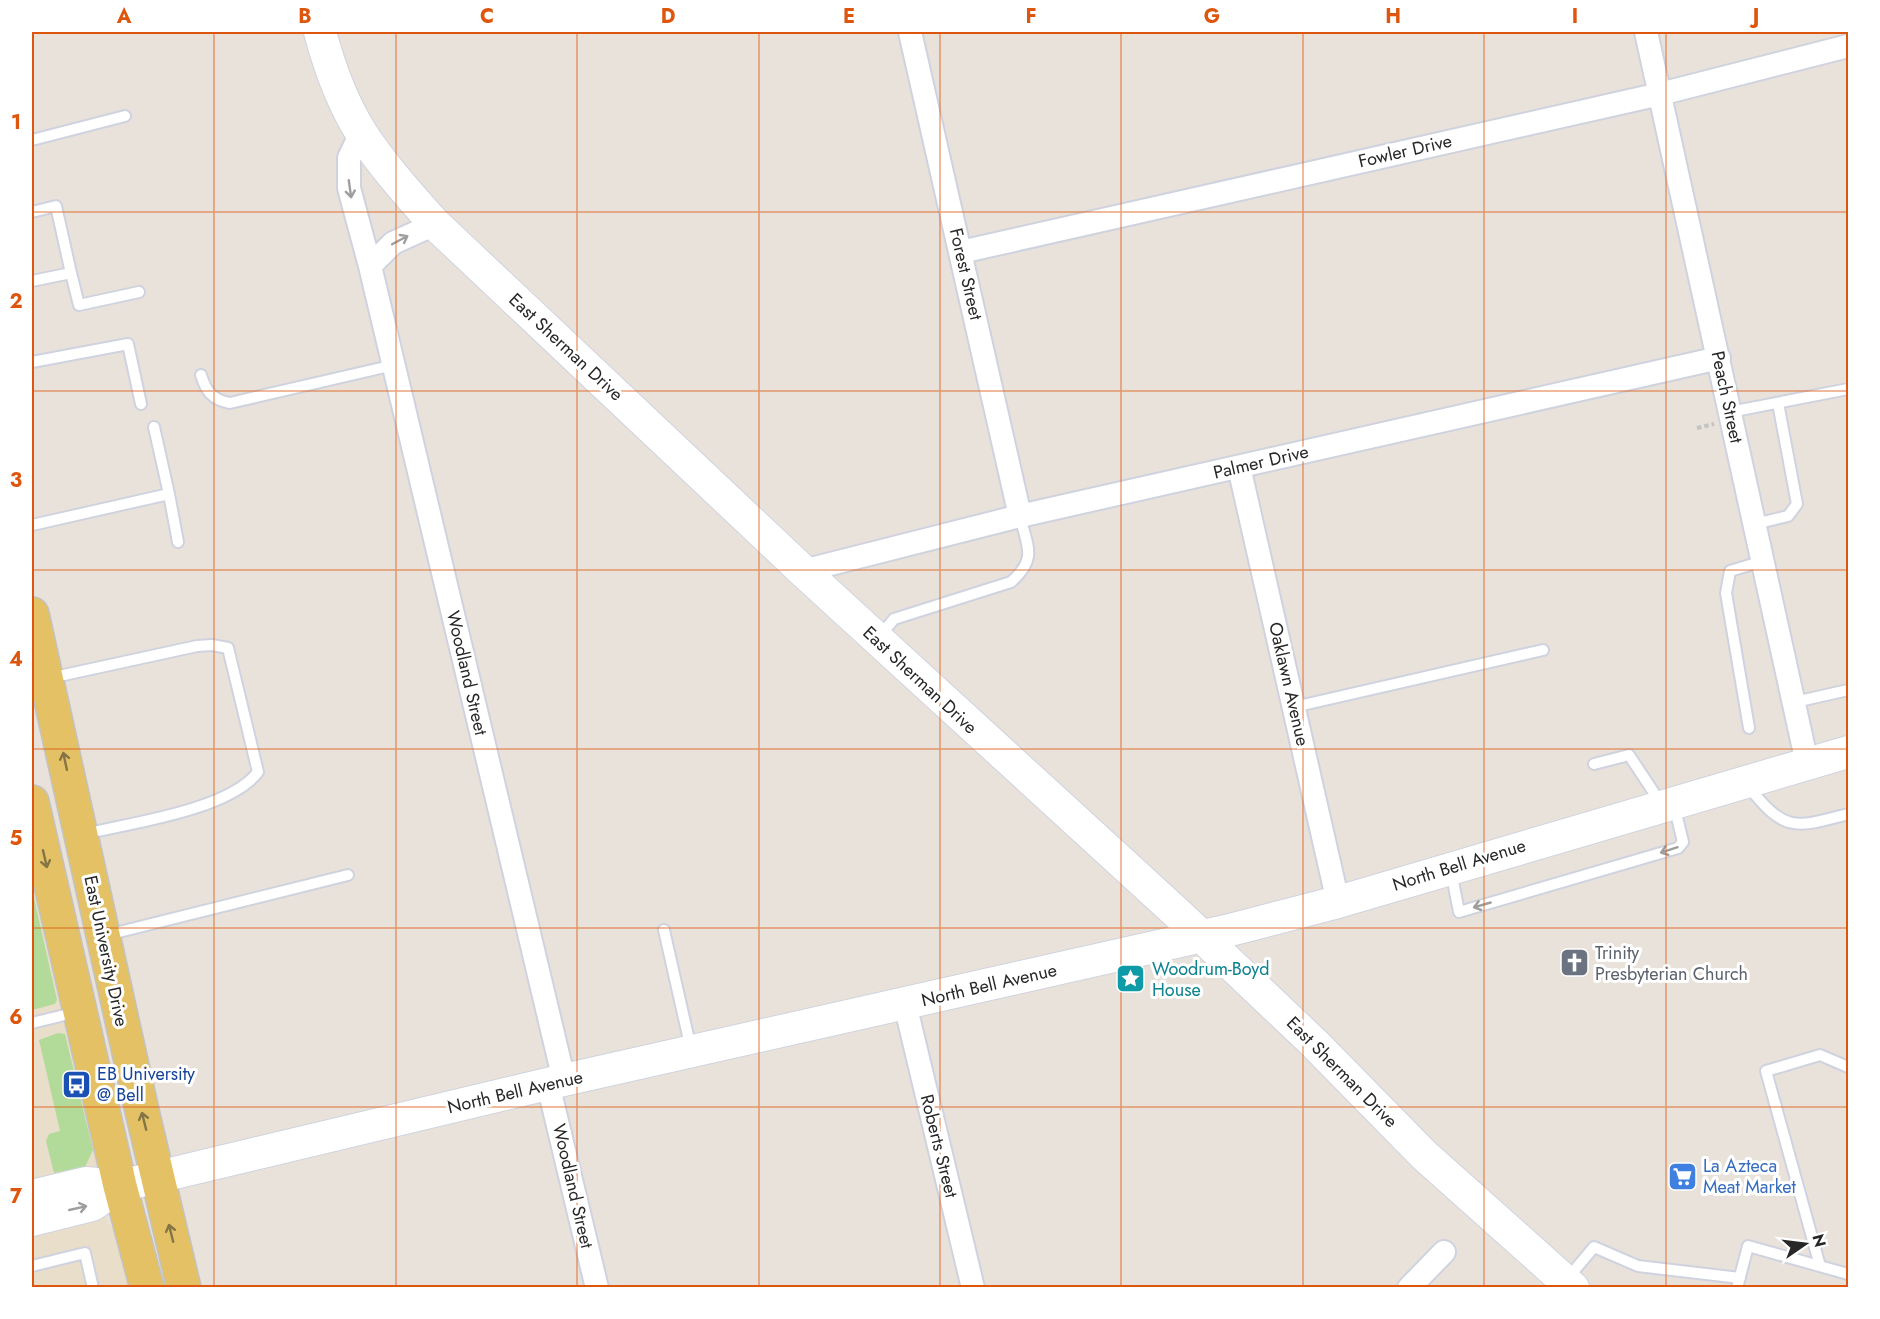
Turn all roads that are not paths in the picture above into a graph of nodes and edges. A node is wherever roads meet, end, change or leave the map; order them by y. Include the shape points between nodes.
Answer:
1 (320, 32) edge
2 (910, 32) edge
3 (1646, 32) edge
4 (1848, 46) edge
5 (1660, 94) junction
6 (125, 116) dead end
7 (361, 133) junction
8 (32, 140) edge
9 (32, 212) edge
10 (435, 224) junction
11 (961, 252) junction
12 (370, 266) junction
13 (72, 273) junction
14 (32, 281) edge
15 (139, 292) dead end
16 (1719, 358) junction
17 (32, 362) edge
18 (394, 365) junction
19 (201, 375) dead end
20 (1848, 388) edge
21 (1778, 403) junction
22 (141, 404) dead end
23 (1721, 419) junction
24 (154, 427) dead end
25 (1239, 467) junction
26 (169, 494) junction
27 (1020, 516) junction
28 (1755, 524) junction
29 (32, 525) edge
30 (178, 542) dead end
31 (1764, 561) junction
32 (803, 571) junction
33 (32, 614) edge
34 (876, 639) junction
35 (1543, 650) dead end
36 (47, 679) junction
37 (1848, 690) edge
38 (1795, 702) junction
39 (1294, 707) junction
40 (1749, 728) dead end
41 (1848, 752) edge
42 (1807, 763) junction
43 (1594, 764) dead end
44 (1744, 781) junction
45 (32, 802) edge
46 (1668, 803) junction
47 (1848, 814) edge
48 (81, 835) junction
49 (1450, 868) junction
50 (348, 875) dead end
51 (1338, 902) junction
52 (664, 930) dead end
53 (103, 936) junction
54 (1202, 937) junction
55 (905, 1004) junction
56 (80, 1011) junction
57 (32, 1023) edge
58 (692, 1052) junction
59 (1848, 1066) edge
60 (556, 1082) junction
61 (158, 1178) junction
62 (120, 1186) junction
63 (32, 1196) edge
64 (32, 1220) edge
65 (1444, 1252) dead end
66 (32, 1266) edge
67 (1820, 1266) junction
68 (1848, 1274) edge
69 (1738, 1282) edge
70 (1569, 1284) edge
71 (93, 1287) edge
72 (147, 1287) edge
73 (184, 1287) edge
74 (597, 1287) edge
75 (973, 1287) edge
76 (1409, 1287) edge

1 - 7 main road, East Sherman Drive via 327,58
2 - 11 street, Forest Street
3 - 5 street, Peach Street
4 - 5 street, Fowler Drive
5 - 11 street, Fowler Drive
5 - 16 street, Peach Street
6 - 8 lane
7 - 10 main road, East Sherman Drive
7 -> 12 street, Woodland Street via 349,158 349,188
9 - 13 lane via 56,206
12 -> 10 street via 393,243
10 - 32 main road, East Sherman Drive
11 - 27 street, Forest Street
12 - 18 street, Woodland Street
13 - 14 lane
13 - 15 lane via 79,305
16 - 23 street, Peach Street
16 - 25 street, Palmer Drive
17 - 22 lane via 128,344
18 - 19 lane via 230,403 212,396
18 - 60 street, Woodland Street
20 - 21 lane
21 - 23 lane
21 - 28 lane via 1797,504 1788,516
23 - 28 street, Peach Street
24 - 26 lane
25 - 27 street, Palmer Drive
25 - 39 street, Oaklawn Avenue
26 - 29 lane
26 - 30 lane
27 - 32 street, Palmer Drive
27 - 34 lane via 1029,559 1023,572 1011,582 894,619
28 - 31 street, Peach Street
31 - 38 street, Peach Street
31 - 40 lane via 1730,571 1726,593
32 - 34 main road, East Sherman Drive
33 - 36 main road, East University Drive
34 - 54 main road, East Sherman Drive
35 - 39 lane
48 -> 36 main road, East University Drive
36 - 48 lane via 197,646 228,648 258,772 233,794 208,804
37 - 38 lane
38 - 42 street, Peach Street
39 - 51 street, Oaklawn Avenue
41 - 42 main road, North Bell Avenue
42 - 44 main road, North Bell Avenue
43 - 46 lane via 1629,756
44 - 46 main road, North Bell Avenue
44 - 47 lane via 1768,810 1802,826
45 -> 56 main road, East University Drive
46 - 49 main road, North Bell Avenue
46 -> 49 lane via 1683,842 1678,848 1459,912
48 - 53 main road, East University Drive
49 - 51 main road, North Bell Avenue
50 - 53 lane
51 - 54 main road, North Bell Avenue
52 - 58 lane
61 -> 53 main road, East University Drive
54 - 55 main road, North Bell Avenue
54 - 70 main road, East Sherman Drive via 1314,1042 1424,1155
55 - 58 main road, North Bell Avenue
55 - 75 street, Roberts Street
56 - 57 lane
56 - 62 main road, East University Drive
58 - 60 main road, North Bell Avenue
59 - 67 lane via 1820,1055 1766,1071
60 - 61 main road, North Bell Avenue
60 - 74 street, Woodland Street
61 - 62 main road, North Bell Avenue
73 -> 61 main road, East University Drive
62 - 63 main road, North Bell Avenue via 86,1183
64 -> 62 main road, North Bell Avenue via 92,1205
62 - 72 main road, East University Drive
65 - 76 street
66 - 71 lane via 85,1253
67 - 68 lane
67 - 69 lane via 1748,1246
69 - 70 lane via 1638,1266 1594,1247

